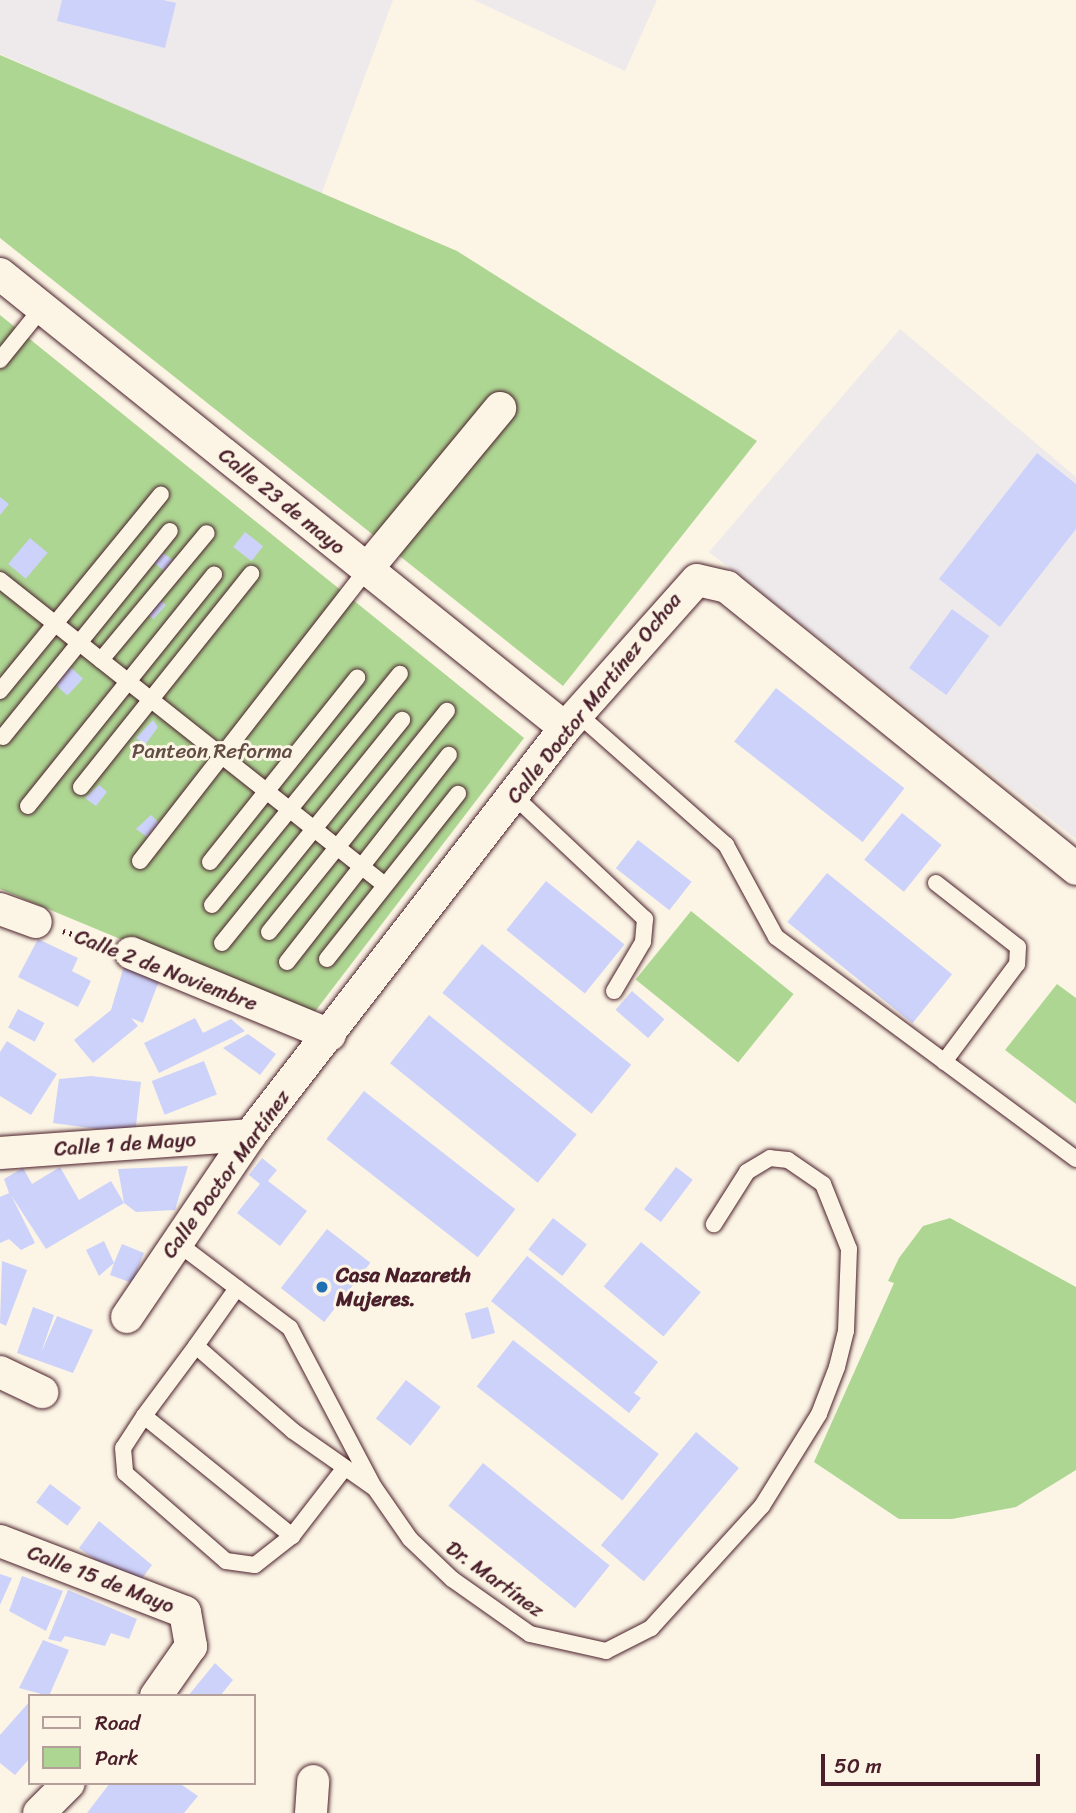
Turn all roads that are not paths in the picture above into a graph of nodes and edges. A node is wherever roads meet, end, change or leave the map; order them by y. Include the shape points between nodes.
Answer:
1 (0, 274) edge
2 (41, 308) junction
3 (0, 360) edge
4 (500, 408) dead end
5 (161, 494) dead end
6 (170, 531) dead end
7 (207, 533) dead end
8 (367, 569) junction
9 (251, 574) dead end
10 (214, 575) dead end
11 (0, 580) edge
12 (55, 624) junction
13 (79, 643) junction
14 (101, 660) junction
15 (400, 674) dead end
16 (357, 678) dead end
17 (128, 681) junction
18 (0, 691) edge
19 (151, 700) junction
20 (447, 711) dead end
21 (402, 720) dead end
22 (571, 721) junction
23 (2, 737) dead end
24 (449, 755) dead end
25 (221, 756) junction
26 (81, 787) dead end
27 (268, 792) junction
28 (458, 794) dead end
29 (514, 796) junction
30 (28, 806) dead end
31 (291, 810) junction
32 (315, 830) junction
33 (338, 848) junction
34 (140, 861) dead end
35 (210, 862) dead end
36 (360, 865) junction
37 (1076, 869) edge
38 (936, 883) dead end
39 (384, 885) junction
40 (212, 905) dead end
41 (0, 909) edge
42 (36, 922) road end
43 (269, 932) dead end
44 (222, 943) dead end
45 (131, 953) road end
46 (327, 959) dead end
47 (287, 962) dead end
48 (614, 990) dead end
49 (330, 1035) junction
50 (944, 1062) junction
51 (250, 1135) junction
52 (0, 1153) edge
53 (1076, 1159) edge
54 (714, 1224) dead end
55 (176, 1242) junction
56 (237, 1288) junction
57 (127, 1317) dead end
58 (195, 1346) junction
59 (0, 1372) edge
60 (42, 1392) dead end
61 (144, 1416) junction
62 (343, 1470) junction
63 (374, 1488) junction
64 (292, 1536) junction
65 (0, 1541) edge
66 (158, 1694) edge
67 (313, 1781) dead end
68 (67, 1785) edge
69 (40, 1813) edge
70 (311, 1813) edge

1 - 2 street, Calle 23 de mayo
2 - 3 lane
2 - 8 street, Calle 23 de mayo
4 - 8 street
5 - 12 lane
6 - 13 lane
7 - 14 lane
8 - 22 street, Calle 23 de mayo
8 - 25 lane
9 - 19 lane
10 - 17 lane
11 - 12 lane
12 - 13 lane
12 - 18 lane
13 - 14 lane
13 - 23 lane
14 - 17 lane
15 - 31 lane
16 - 27 lane
17 - 19 lane
17 - 30 lane
19 - 25 lane
19 - 26 lane
20 - 33 lane
21 - 32 lane
22 - 29 street, Calle Doctor Martínez Ochoa
22 - 37 street, Calle Doctor Martínez Ochoa via 682,589 713,579
22 - 50 lane via 726,845 776,937
24 - 36 lane
25 - 27 lane
25 - 34 lane
27 - 31 lane
27 - 35 lane
28 - 39 lane
29 - 48 lane via 645,919 643,942
29 - 49 street, Calle Doctor Martínez Ochoa
31 - 32 lane
31 - 40 lane
32 - 33 lane
32 - 44 lane
33 - 36 lane
33 - 43 lane
36 - 39 lane
36 - 47 lane
38 - 50 lane via 1018,947 1017,964
39 - 46 lane
41 - 42 street
45 - 49 street, Calle 2 de Noviembre
49 - 51 street, Calle Doctor Martínez
50 - 53 lane
51 - 52 street, Calle 1 de Mayo
51 - 55 street, Calle Doctor Martínez
54 - 63 lane, Dr. Martínez via 747,1172 776,1157 823,1184 849,1249 846,1331 838,1367 819,1414 762,1506 660,1619 606,1651 530,1633 452,1579 411,1539
55 - 56 lane, Dr. Martínez
55 - 57 street, Calle Doctor Martínez
56 - 58 lane
56 - 63 lane, Dr. Martínez via 290,1328
58 - 61 lane
58 - 62 lane
59 - 60 street
61 - 64 lane
61 - 64 lane via 123,1448 125,1473 226,1561 255,1565
62 - 63 lane
62 - 64 lane
65 - 66 street, Calle 15 de Mayo via 178,1608 192,1627 183,1664
67 - 70 street
68 - 69 street

